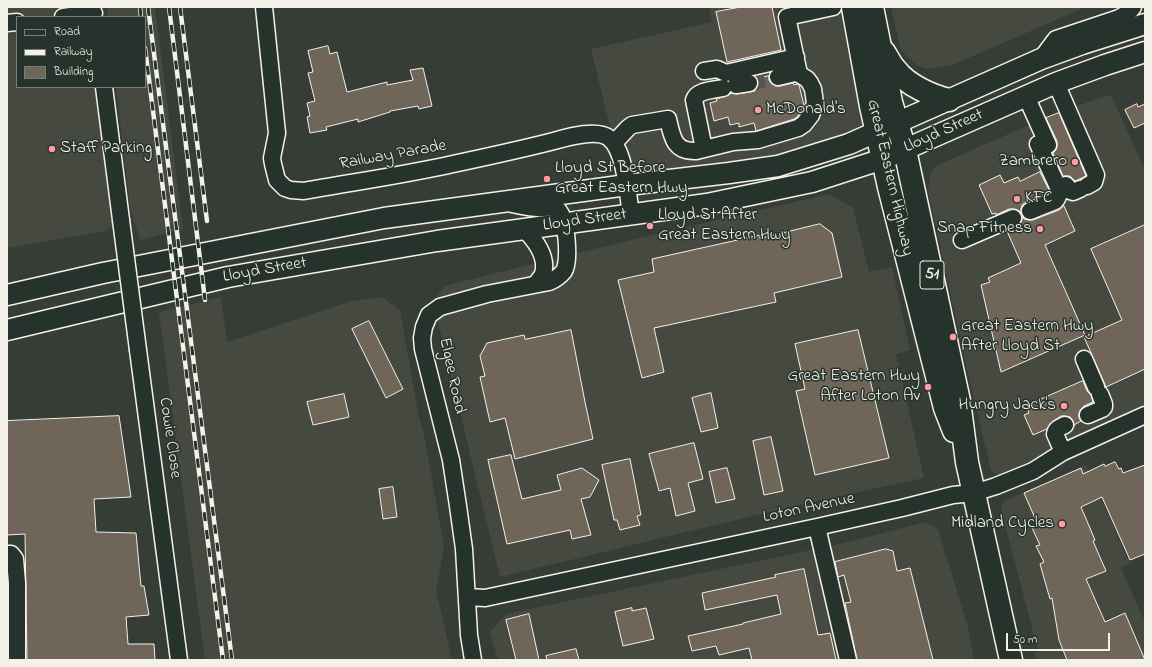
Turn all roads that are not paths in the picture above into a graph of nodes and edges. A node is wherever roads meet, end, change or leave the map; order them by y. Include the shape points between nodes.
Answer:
1 (264, 7) edge
2 (833, 7) edge
3 (853, 7) edge
4 (872, 7) edge
5 (1133, 7) edge
6 (1143, 7) edge
7 (94, 12) edge
8 (1145, 12) edge
9 (69, 16) edge
10 (1145, 24) edge
11 (879, 44) junction
12 (1145, 52) edge
13 (796, 57) junction
14 (1041, 59) junction
15 (704, 71) dead end
16 (799, 74) junction
17 (778, 77) tunnel mouth
18 (1056, 83) junction
19 (736, 85) tunnel mouth
20 (104, 88) edge
21 (1026, 96) junction
22 (949, 100) junction
23 (897, 122) junction
24 (877, 132) junction
25 (614, 143) junction
26 (1045, 147) junction
27 (709, 148) junction
28 (905, 150) junction
29 (883, 160) junction
30 (626, 185) junction
31 (502, 202) junction
32 (1030, 211) dead end
33 (632, 215) junction
34 (1014, 218) dead end
35 (564, 224) junction
36 (524, 229) junction
37 (962, 240) dead end
38 (536, 284) junction
39 (7, 295) edge
40 (7, 331) edge
41 (1084, 359) dead end
42 (1145, 415) edge
43 (1062, 452) junction
44 (967, 462) junction
45 (974, 493) junction
46 (818, 527) junction
47 (7, 554) edge
48 (467, 597) junction
49 (17, 660) edge
50 (179, 660) edge
51 (473, 660) edge
52 (848, 660) edge
53 (1011, 660) edge

1 - 25 street, Railway Parade via 276,113 277,133 273,164 277,180 285,188 304,191 452,164 594,133 609,137
2 - 13 street via 787,18
3 - 24 highway, Great Eastern Highway / 51
4 - 11 highway, Great Eastern Highway / 51
5 - 14 street via 1125,16 1056,40
6 - 8 street
7 - 9 street
10 - 14 main road, Lloyd Street
11 - 22 highway via 896,72 930,95
11 - 23 highway, Great Eastern Highway / 51
12 - 18 main road, Lloyd Street
13 - 15 street via 726,73 717,69
13 - 16 street
14 - 22 main road, Lloyd Street
16 - 17 street
16 - 27 street via 810,83 814,96 814,109 804,124 758,140 733,142
18 - 21 main road, Lloyd Street
18 - 26 street via 1096,175 1094,182 1074,185
19 - 27 street via 702,92
20 - 50 street, Cowie Close, bridge
21 - 26 street
21 - 28 main road, Lloyd Street
22 - 23 main road, Lloyd Street
23 - 24 main road, Lloyd Street
23 - 28 highway, Great Eastern Highway / 51
24 - 29 highway, Great Eastern Highway / 51
24 - 30 main road, Lloyd Street via 849,144 778,166
25 - 27 street via 632,125 668,119 672,137 682,149 691,152
25 - 30 street via 621,156
26 - 32 street via 1058,188 1058,198
28 - 29 main road, Lloyd Street
28 - 44 highway, Great Eastern Highway / 51 via 959,401
29 - 33 main road, Lloyd Street via 812,182 707,204
29 - 44 highway, Great Eastern Highway / 51 via 945,408
30 - 31 main road, Lloyd Street
30 - 33 street
31 - 35 street, Elgee Road via 528,208 558,209
31 - 39 main road, Lloyd Street via 376,219 103,273
33 - 35 main road, Lloyd Street
34 - 37 street
35 - 36 main road, Lloyd Street
35 - 38 street, Elgee Road via 568,247 564,271 548,282
36 - 38 street via 539,248 544,266
36 - 40 main road, Lloyd Street via 436,241 228,277
38 - 48 street, Elgee Road via 440,307 429,315 424,327 423,349 451,460 464,549
41 - 43 street via 1104,407 1056,431
42 - 43 street, Loton Avenue
43 - 45 street, Loton Avenue via 1033,471
44 - 45 highway, Great Eastern Highway / 51
45 - 46 street, Loton Avenue via 953,495
45 - 53 highway, Great Eastern Highway / 51
46 - 48 street, Loton Avenue via 485,598
46 - 52 street
47 - 49 street via 11,554 15,559
48 - 51 street, Elgee Road

